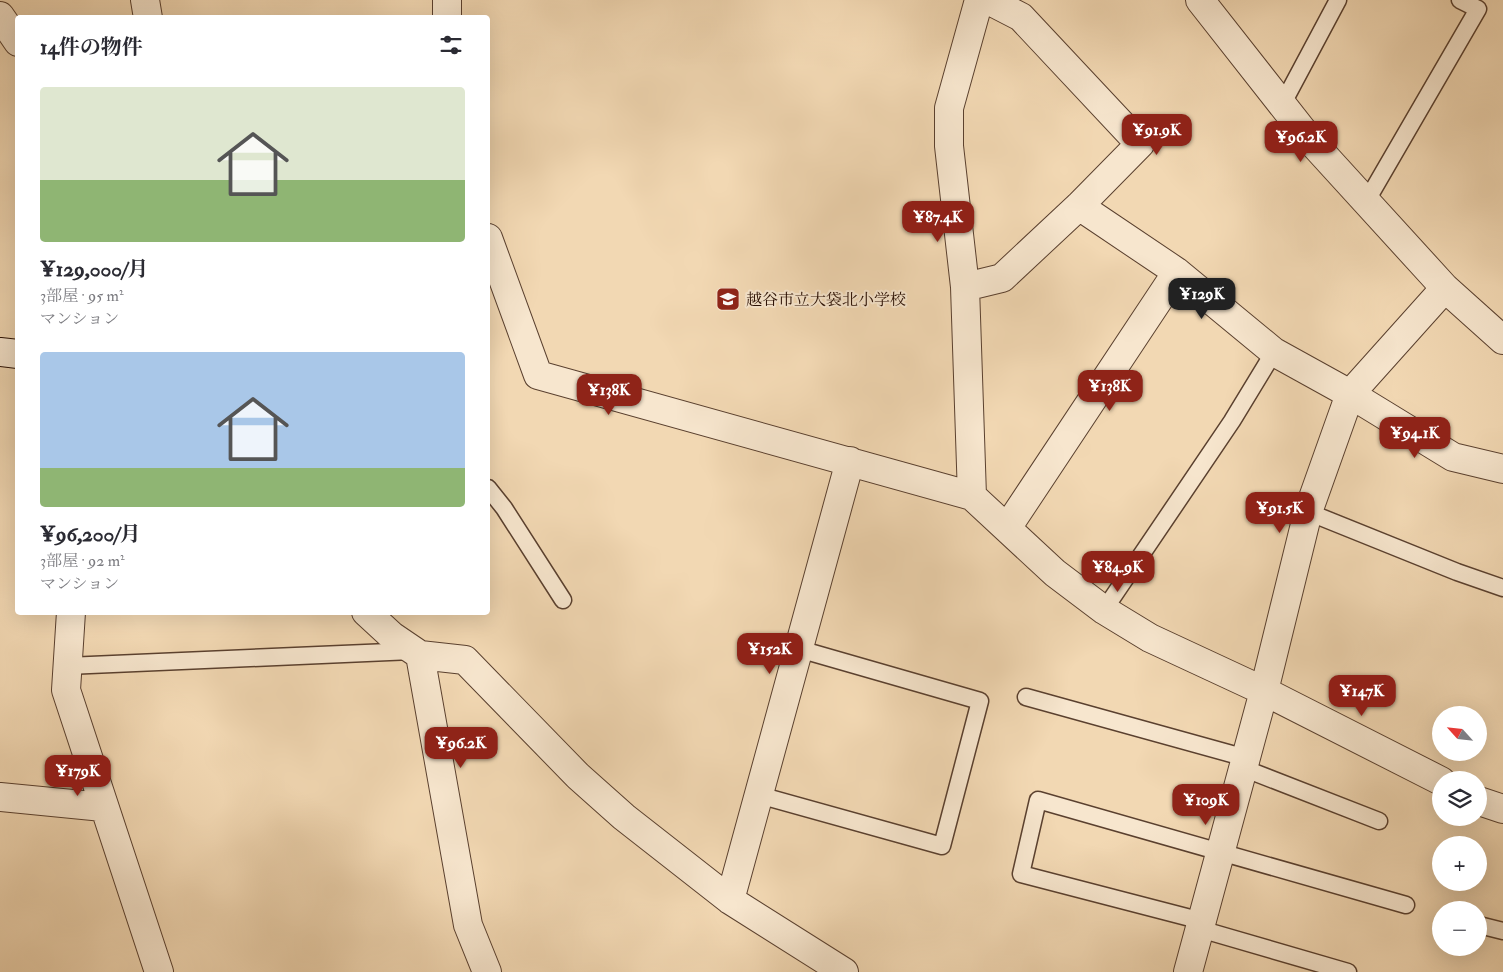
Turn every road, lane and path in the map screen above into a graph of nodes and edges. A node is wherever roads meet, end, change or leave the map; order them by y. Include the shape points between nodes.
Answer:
1 (145, 0) edge
2 (447, 0) edge
3 (979, 0) edge
4 (988, 0) edge
5 (1200, 0) edge
6 (1338, 0) edge
7 (1460, 0) edge
8 (148, 15) edge
9 (447, 15) edge
10 (0, 16) edge
11 (15, 38) edge
12 (1282, 105) junction
13 (1366, 202) junction
14 (1079, 206) junction
15 (490, 243) edge
16 (1177, 272) junction
17 (965, 287) junction
18 (1445, 288) junction
19 (1503, 340) edge
20 (0, 352) edge
21 (1274, 352) junction
22 (15, 354) edge
23 (1350, 394) junction
24 (850, 461) junction
25 (1503, 470) edge
26 (490, 490) edge
27 (972, 496) junction
28 (1308, 512) junction
29 (1007, 528) junction
30 (1503, 588) edge
31 (563, 600) dead end
32 (1104, 610) junction
33 (71, 615) edge
34 (369, 615) edge
35 (799, 649) junction
36 (417, 653) junction
37 (67, 666) junction
38 (1264, 691) junction
39 (1026, 697) dead end
40 (1245, 763) junction
41 (1432, 776) edge
42 (759, 795) junction
43 (0, 797) edge
44 (1487, 803) edge
45 (103, 807) junction
46 (1503, 809) edge
47 (1379, 821) dead end
48 (1221, 851) junction
49 (730, 900) junction
50 (1406, 904) dead end
51 (1201, 925) junction
52 (1487, 927) edge
53 (1503, 932) edge
54 (158, 972) edge
55 (487, 972) edge
56 (844, 972) edge
57 (1188, 972) edge
58 (1348, 972) edge

1 - 8 street
2 - 9 street
3 - 17 street via 949,108 949,146
4 - 14 street via 1021,17 1140,144
5 - 12 street
6 - 12 lane
7 - 13 lane via 1478,9
10 - 11 street
12 - 13 street
13 - 18 street
14 - 16 street
14 - 17 street via 1002,278
15 - 24 street via 538,375
16 - 21 street
16 - 29 street
17 - 27 street
18 - 19 street
18 - 23 street
20 - 22 street
21 - 23 street
21 - 32 lane via 1232,421
23 - 25 street via 1453,458
23 - 28 street
24 - 27 street
24 - 35 street
26 - 31 lane
27 - 29 street
28 - 30 lane
28 - 38 street
29 - 32 street via 1055,574
32 - 38 street via 1150,638
33 - 37 street
34 - 36 street
35 - 42 street
35 - 42 lane via 980,701 942,846
36 - 37 lane
36 - 49 street via 465,660 578,776 624,817
36 - 55 street via 468,925
37 - 45 street via 66,690
38 - 40 street
38 - 41 street
39 - 40 lane
40 - 47 lane
40 - 48 street
42 - 49 street
43 - 45 street
44 - 46 street
45 - 54 street
48 - 50 lane
48 - 51 street
48 - 51 lane via 1038,800 1021,874
49 - 56 street
51 - 57 street
51 - 58 lane
52 - 53 lane

